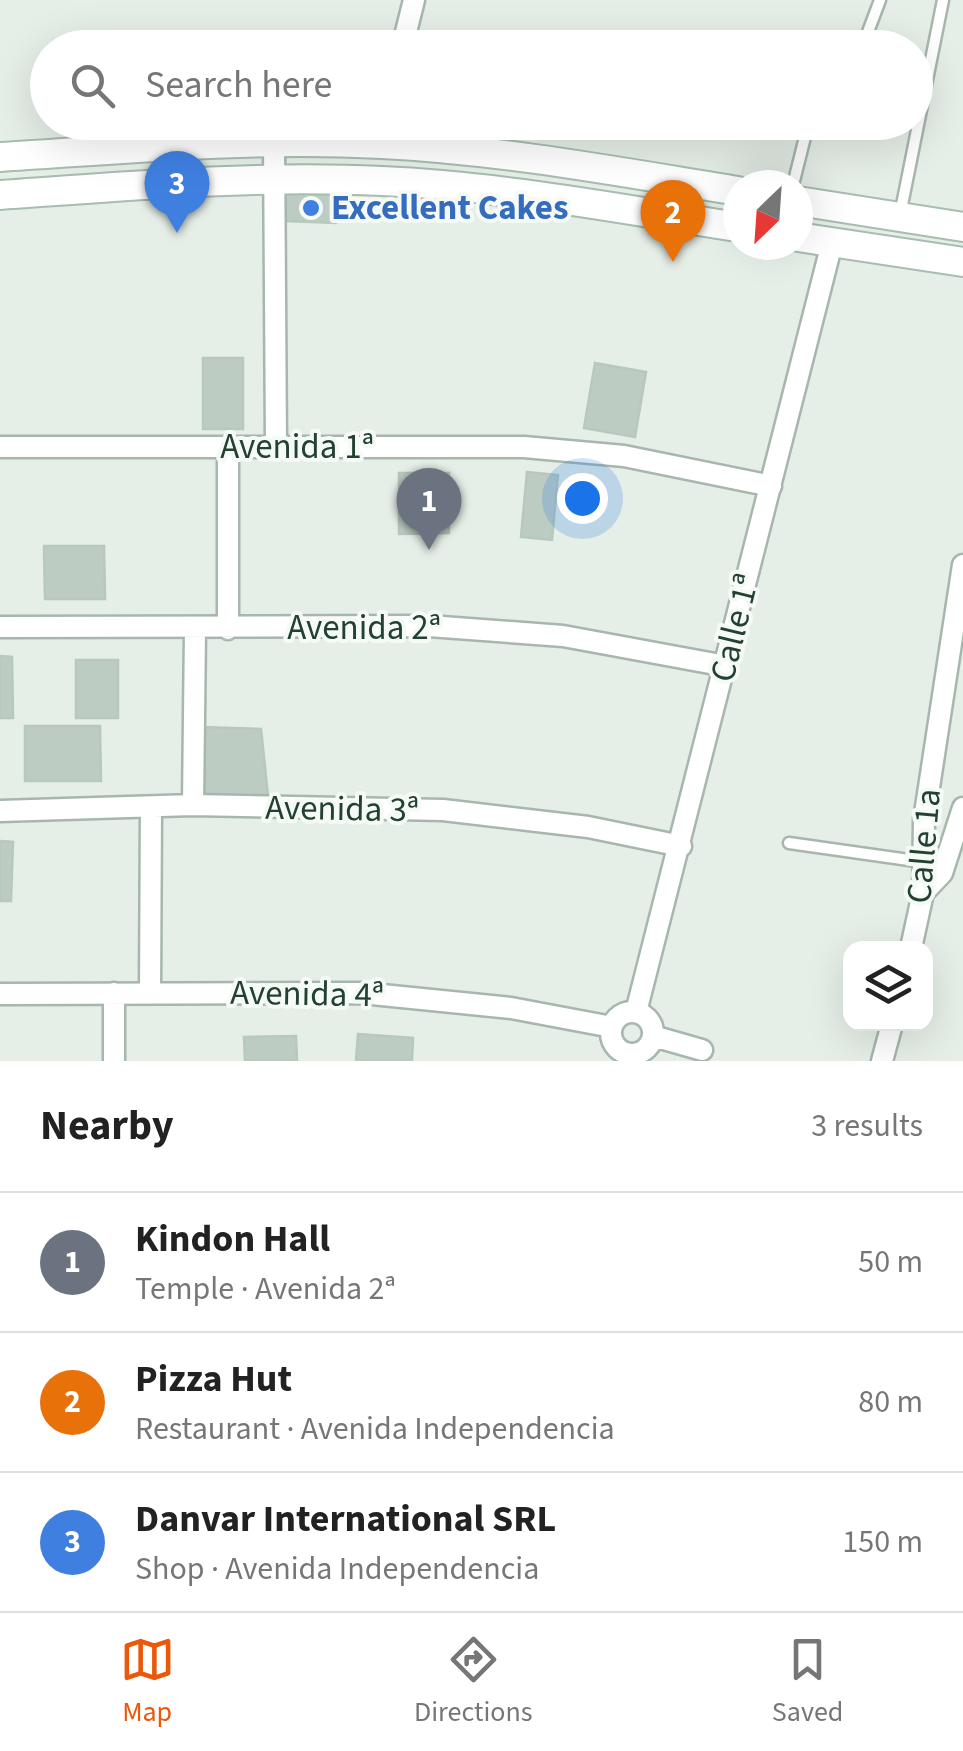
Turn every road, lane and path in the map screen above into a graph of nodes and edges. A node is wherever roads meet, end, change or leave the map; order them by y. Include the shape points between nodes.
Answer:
1 (414, 0) edge
2 (880, 0) edge
3 (943, 0) edge
4 (406, 30) edge
5 (869, 30) edge
6 (933, 50) edge
7 (288, 140) edge
8 (422, 140) edge
9 (804, 140) edge
10 (915, 140) edge
11 (274, 141) junction
12 (0, 157) edge
13 (797, 170) edge
14 (274, 180) junction
15 (723, 189) edge
16 (0, 195) edge
17 (813, 202) edge
18 (900, 216) junction
19 (723, 225) edge
20 (963, 226) edge
21 (813, 239) edge
22 (832, 242) junction
23 (963, 262) edge
24 (0, 447) edge
25 (228, 447) junction
26 (276, 447) junction
27 (771, 486) junction
28 (963, 566) edge
29 (0, 627) edge
30 (228, 629) junction
31 (195, 630) junction
32 (726, 666) junction
33 (192, 805) junction
34 (151, 808) junction
35 (963, 808) edge
36 (0, 811) edge
37 (789, 844) dead end
38 (681, 846) junction
39 (943, 870) edge
40 (913, 941) edge
41 (150, 992) junction
42 (114, 993) junction
43 (0, 994) edge
44 (636, 1012) junction
45 (612, 1026) junction
46 (890, 1031) edge
47 (653, 1036) junction
48 (702, 1050) dead end
49 (624, 1057) edge
50 (114, 1061) edge
51 (882, 1061) edge

1 - 4 street
2 - 5 lane
3 - 6 lane
7 - 11 main road
8 - 15 main road
9 - 13 lane
10 - 18 lane
11 - 12 main road
11 - 14 street
14 - 16 main road
14 - 19 main road via 475,188
14 - 26 street
17 - 18 main road
18 - 20 main road
21 - 22 main road
22 - 23 main road
22 - 27 street, Calle 1ª
24 - 25 street, Avenida 1ª
25 - 26 street, Avenida 1ª
25 - 30 street
26 - 27 street, Avenida 1ª via 576,450
27 - 32 street, Calle 1ª
28 - 39 street, Calle 1a via 928,791
29 - 31 street, Avenida 2ª
30 - 31 street, Avenida 2ª
30 - 32 street, Avenida 2ª via 493,630 632,646
31 - 33 street
32 - 38 street, Calle 1ª
33 - 34 street, Avenida 3ª
33 - 38 street, Avenida 3ª via 443,810
34 - 36 street, Avenida 3ª
34 - 41 street
35 - 39 street
37 - 39 lane
38 - 44 street, Calle 1ª
39 - 40 street, Calle 1a via 923,893
41 - 42 street, Avenida 4ª
41 - 45 street, Avenida 4ª via 362,993
42 - 43 street, Avenida 4ª
42 - 50 street
44 - 45 street via 624,1013
44 - 47 street via 652,1024
45 - 49 street
46 - 51 street
47 - 48 street
47 - 49 street via 643,1052

